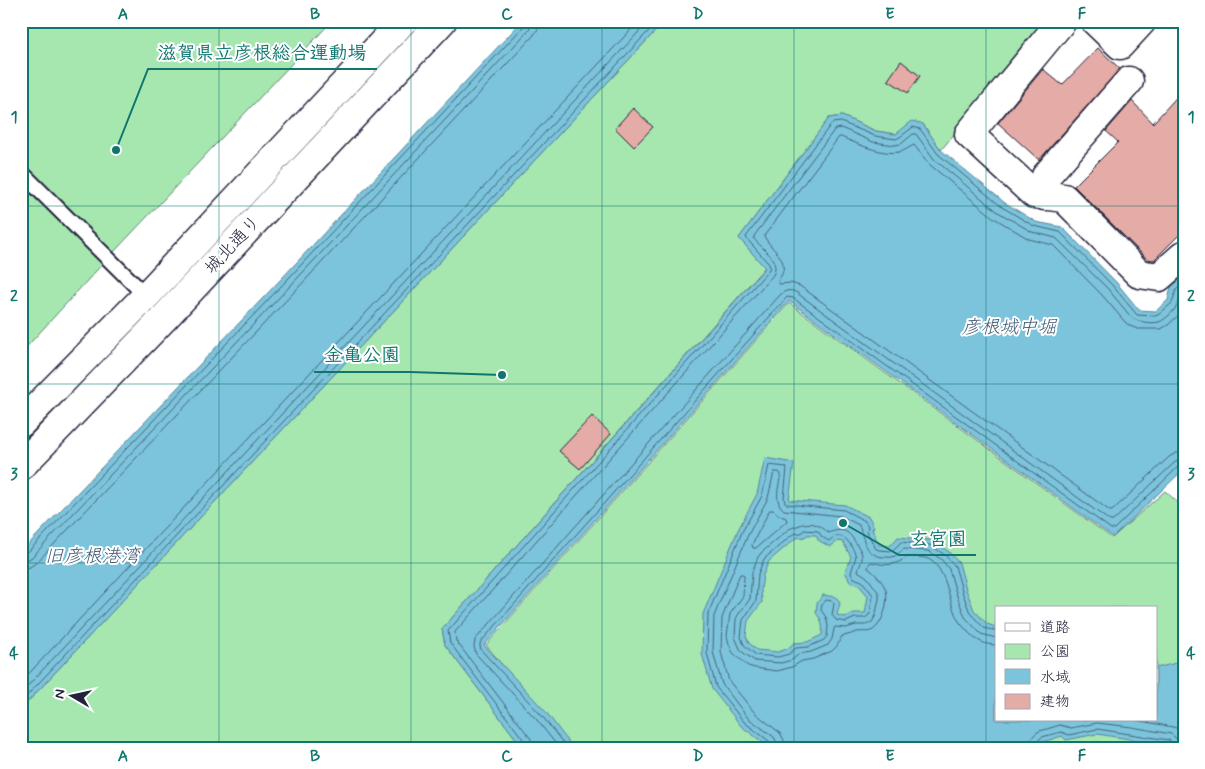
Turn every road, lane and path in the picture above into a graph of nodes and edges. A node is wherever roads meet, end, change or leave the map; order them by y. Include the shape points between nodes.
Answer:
1 (403, 21) edge
2 (442, 21) edge
3 (1062, 21) edge
4 (1095, 21) edge
5 (1142, 21) edge
6 (1130, 81) dead end
7 (21, 172) edge
8 (1045, 196) junction
9 (1184, 255) edge
10 (146, 296) junction
11 (21, 423) edge
12 (21, 466) edge

1 - 10 main road, 城北通り
2 - 12 main road, 城北通り
3 - 8 main road via 969,134 1034,194
4 - 5 main road via 1120,45
6 - 8 main road via 1046,176
7 - 10 lane
8 - 9 main road via 1064,198 1139,274 1159,278
10 - 11 main road, 城北通り

